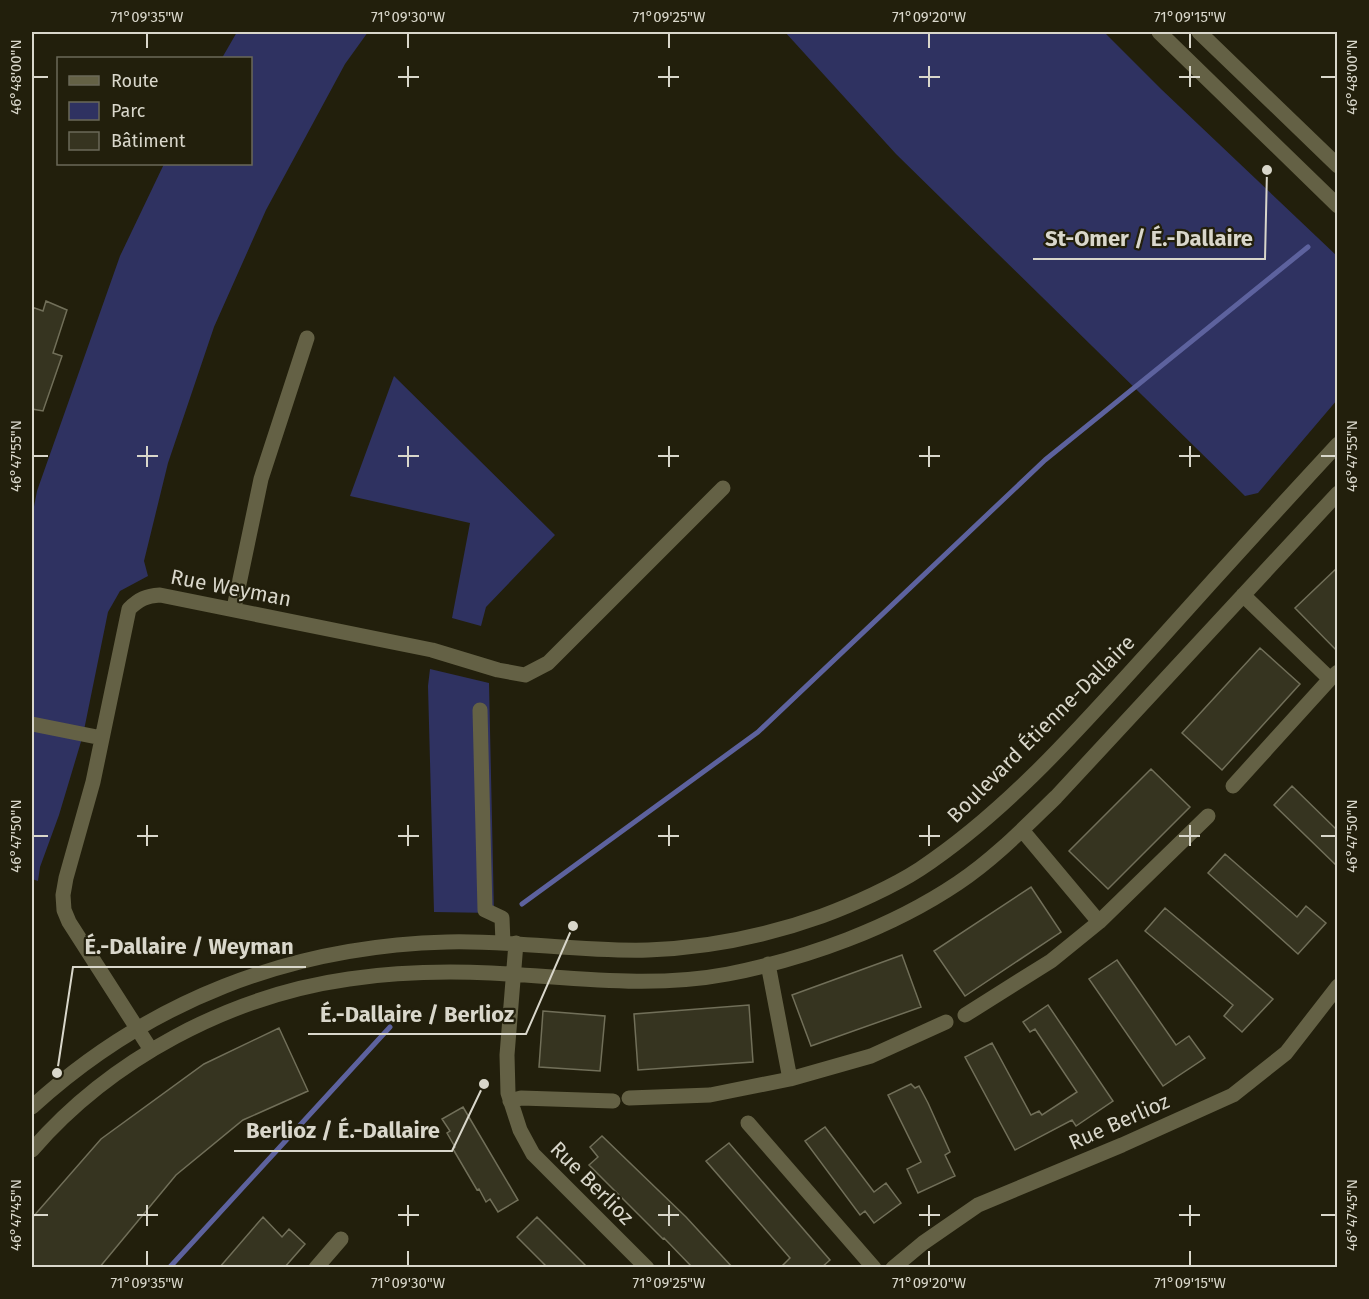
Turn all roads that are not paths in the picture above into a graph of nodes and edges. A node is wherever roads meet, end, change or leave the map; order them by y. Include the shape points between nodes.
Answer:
1 (1159, 32) edge
2 (1199, 32) edge
3 (1338, 166) edge
4 (1338, 206) edge
5 (307, 338) dead end
6 (1338, 444) edge
7 (723, 488) dead end
8 (1338, 493) edge
9 (1243, 594) junction
10 (234, 608) junction
11 (1334, 676) edge
12 (480, 710) dead end
13 (32, 724) edge
14 (102, 738) junction
15 (1233, 786) dead end
16 (1208, 816) dead end
17 (1022, 830) junction
18 (1100, 922) junction
19 (510, 943) junction
20 (768, 964) junction
21 (513, 975) junction
22 (1338, 986) edge
23 (965, 1015) dead end
24 (946, 1022) dead end
25 (137, 1028) junction
26 (151, 1050) junction
27 (790, 1079) junction
28 (629, 1098) dead end
29 (510, 1101) junction
30 (613, 1101) dead end
31 (32, 1107) edge
32 (748, 1123) dead end
33 (32, 1150) edge
34 (340, 1239) dead end
35 (316, 1268) edge
36 (647, 1268) edge
37 (874, 1268) edge
38 (893, 1268) edge

1 - 4 street
2 - 3 street
5 - 10 street via 261,479
6 - 19 street, Boulevard Étienne-Dallaire via 1074,731 986,818 916,872 826,915 732,942 646,950
7 - 10 street, Rue Weyman via 548,663 525,675 432,650
8 - 9 street
9 - 11 street
9 - 17 street via 1076,777
10 - 14 street, Rue Weyman via 160,595 138,599 129,609
11 - 15 street
12 - 19 street, Rue Berlioz via 485,910 502,918
13 - 14 street
14 - 25 street, Rue Weyman via 66,878 64,910
16 - 18 street
17 - 18 street
17 - 20 street via 960,882 912,911 820,949
18 - 23 street via 1051,961
19 - 21 street, Rue Berlioz
19 - 25 street, Boulevard Étienne-Dallaire via 419,943 311,958 218,987
20 - 21 street via 726,974 627,982
20 - 27 street
21 - 26 street via 410,974 321,984 231,1012
21 - 29 street, Rue Berlioz via 507,1055
22 - 38 street, Rue Berlioz via 1286,1053 1233,1095 978,1205
24 - 27 street via 871,1056
25 - 26 street, Rue Weyman
25 - 31 street, Boulevard Étienne-Dallaire via 80,1065
26 - 33 street via 90,1093
27 - 28 street via 710,1095
29 - 30 street
29 - 36 street, Rue Berlioz via 533,1154
32 - 37 street
34 - 35 street

